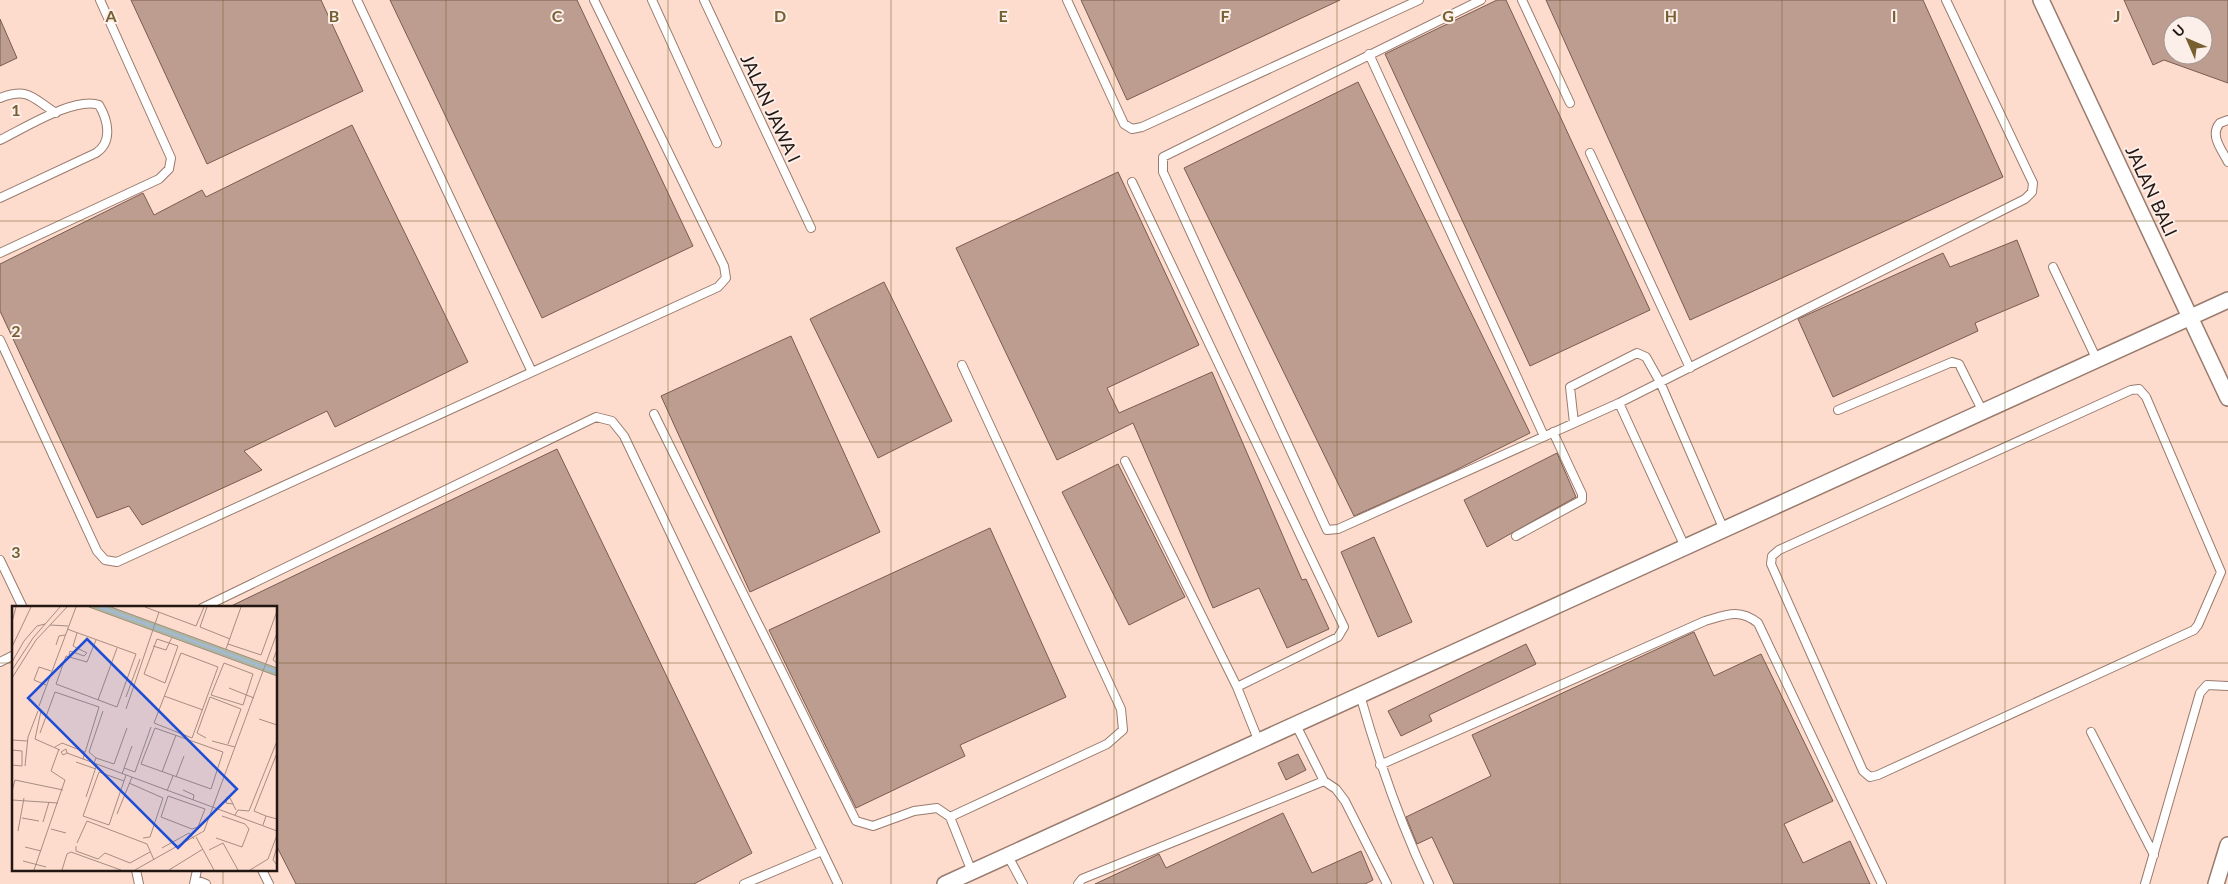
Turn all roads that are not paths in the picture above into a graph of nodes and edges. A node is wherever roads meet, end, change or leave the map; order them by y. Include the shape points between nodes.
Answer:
1 (100, 0) edge
2 (357, 0) edge
3 (594, 0) edge
4 (652, 0) edge
5 (704, 0) edge
6 (1067, 0) edge
7 (1419, 0) edge
8 (1481, 0) edge
9 (1522, 0) edge
10 (1946, 0) edge
11 (2041, 0) edge
12 (1369, 54) junction
13 (0, 98) edge
14 (1570, 103) dead end
15 (56, 114) junction
16 (2228, 120) edge
17 (0, 140) edge
18 (717, 143) dead end
19 (1590, 153) dead end
20 (2228, 162) edge
21 (1132, 182) dead end
22 (0, 198) edge
23 (811, 228) dead end
24 (0, 253) edge
25 (2053, 267) dead end
26 (2228, 300) edge
27 (2191, 317) junction
28 (0, 340) edge
29 (2097, 360) junction
30 (962, 365) dead end
31 (1690, 368) junction
32 (532, 372) junction
33 (1660, 382) junction
34 (2228, 398) edge
35 (1619, 403) junction
36 (1838, 410) dead end
37 (1983, 412) junction
38 (654, 414) dead end
39 (1574, 423) junction
40 (1554, 432) junction
41 (1544, 436) junction
42 (1125, 461) dead end
43 (1724, 530) junction
44 (1516, 536) dead end
45 (1685, 548) junction
46 (0, 560) edge
47 (2224, 571) edge
48 (21, 606) edge
49 (206, 606) edge
50 (12, 656) edge
51 (0, 662) edge
52 (2228, 686) edge
53 (1236, 687) junction
54 (1360, 695) junction
55 (1296, 725) junction
56 (2091, 732) dead end
57 (1258, 742) junction
58 (1380, 765) junction
59 (1324, 781) junction
60 (950, 817) junction
61 (2228, 845) edge
62 (822, 851) junction
63 (1008, 856) junction
64 (2154, 856) junction
65 (263, 872) edge
66 (972, 872) junction
67 (195, 882) edge
68 (206, 884) edge
69 (269, 884) edge
70 (744, 884) edge
71 (838, 884) edge
72 (945, 884) edge
73 (1023, 884) edge
74 (1078, 884) edge
75 (1387, 884) edge
76 (1429, 884) edge
77 (1882, 884) edge
78 (2145, 884) edge
79 (2216, 884) edge

1 - 24 lane via 171,158 169,169 159,179
2 - 32 lane
3 - 32 lane via 724,266 726,278 718,287
4 - 18 lane
5 - 23 lane, JALAN JAWA I
6 - 7 lane via 1124,124 1132,129
8 - 12 lane
9 - 14 lane
10 - 31 lane via 2033,183 2032,192 2025,199
11 - 27 street, JALAN BALI
12 - 41 lane
12 - 41 lane via 1167,154 1161,164 1320,518 1327,530 1338,529
13 - 15 lane via 24,93
15 - 17 lane
15 - 22 lane via 73,105 99,104 108,132 102,149
16 - 20 lane via 2220,123 2215,137
19 - 31 lane
21 - 53 lane via 1344,627 1338,638
25 - 29 lane
26 - 27 street
27 - 29 street
27 - 34 street, JALAN BALI
28 - 32 lane via 97,550 105,560 117,562
29 - 37 street
30 - 60 lane via 1121,709 1123,730 1106,744
31 - 33 lane
33 - 35 lane
33 - 39 lane via 1646,357 1637,353 1570,387
33 - 43 lane
35 - 39 lane
35 - 45 lane
36 - 37 lane via 1952,362 1959,364
37 - 43 street
38 - 60 lane via 856,821 874,826 914,811 937,808
39 - 40 lane
40 - 41 lane
40 - 44 lane via 1582,500
42 - 53 lane
43 - 45 street
45 - 54 street
46 - 48 lane
47 - 47 lane via 2146,397 2139,389 1779,550 1772,556 1772,564 1863,771 1870,777 2194,630
49 - 62 lane via 596,417 612,422 624,436
50 - 51 lane
52 - 64 lane via 2207,685 2200,693
53 - 57 lane
54 - 55 street
54 - 58 lane
55 - 57 street
55 - 59 lane
56 - 64 lane
57 - 63 street
58 - 76 lane via 1405,833
58 - 77 lane via 1705,621 1734,613 1748,615 1758,623
59 - 74 lane via 1082,879
59 - 75 lane via 1336,789 1344,802
60 - 66 lane
61 - 79 street
62 - 70 lane
62 - 71 lane
63 - 66 street
63 - 73 lane
64 - 78 lane
65 - 69 lane
66 - 72 street
67 - 68 lane

